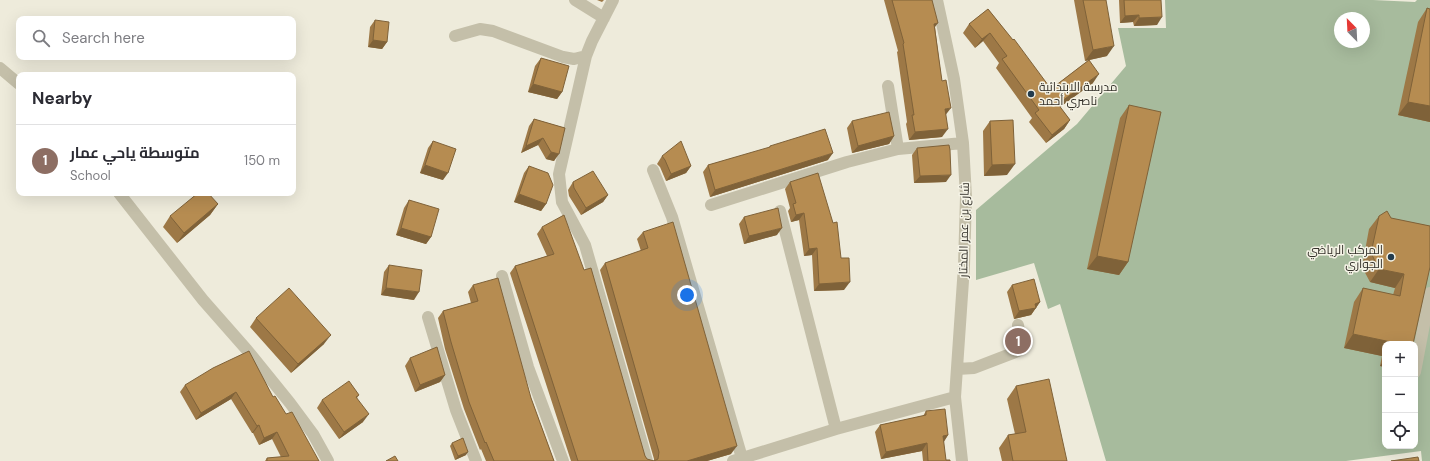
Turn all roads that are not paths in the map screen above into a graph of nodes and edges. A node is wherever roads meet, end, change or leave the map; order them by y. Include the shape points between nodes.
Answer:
1 (575, 0) edge
2 (613, 0) edge
3 (937, 0) edge
4 (604, 18) junction
5 (455, 36) dead end
6 (586, 56) junction
7 (0, 68) edge
8 (16, 81) edge
9 (888, 86) dead end
10 (963, 143) junction
11 (898, 149) junction
12 (653, 170) dead end
13 (121, 196) edge
14 (710, 205) dead end
15 (780, 211) edge
16 (502, 276) dead end
17 (1430, 293) edge
18 (428, 317) dead end
19 (1018, 325) dead end
20 (1426, 333) edge
21 (1425, 349) edge
22 (1418, 365) edge
23 (957, 369) junction
24 (955, 397) junction
25 (836, 430) junction
26 (738, 460) edge
27 (328, 461) edge
28 (476, 461) edge
29 (563, 461) edge
30 (647, 461) edge
31 (962, 461) edge

1 - 4 street
2 - 4 street
3 - 10 street, شارع بن عمر المختار via 954,79
4 - 6 street
5 - 6 street via 480,29 493,31 563,57
6 - 30 street via 559,174 562,202 585,245
7 - 8 street
9 - 11 street
10 - 11 street
10 - 23 street, شارع بن عمر المختار via 966,204
11 - 14 street via 847,162
12 - 26 street via 672,216
13 - 27 street via 203,300 290,403 313,434
15 - 25 street
16 - 29 street via 528,368
17 - 20 street
18 - 28 street via 456,410
19 - 23 street via 1022,346 1018,351 974,368
20 - 21 street
21 - 22 street
23 - 24 street, شارع بن عمر المختار
24 - 25 street
24 - 31 street, شارع بن عمر المختار
25 - 26 street

